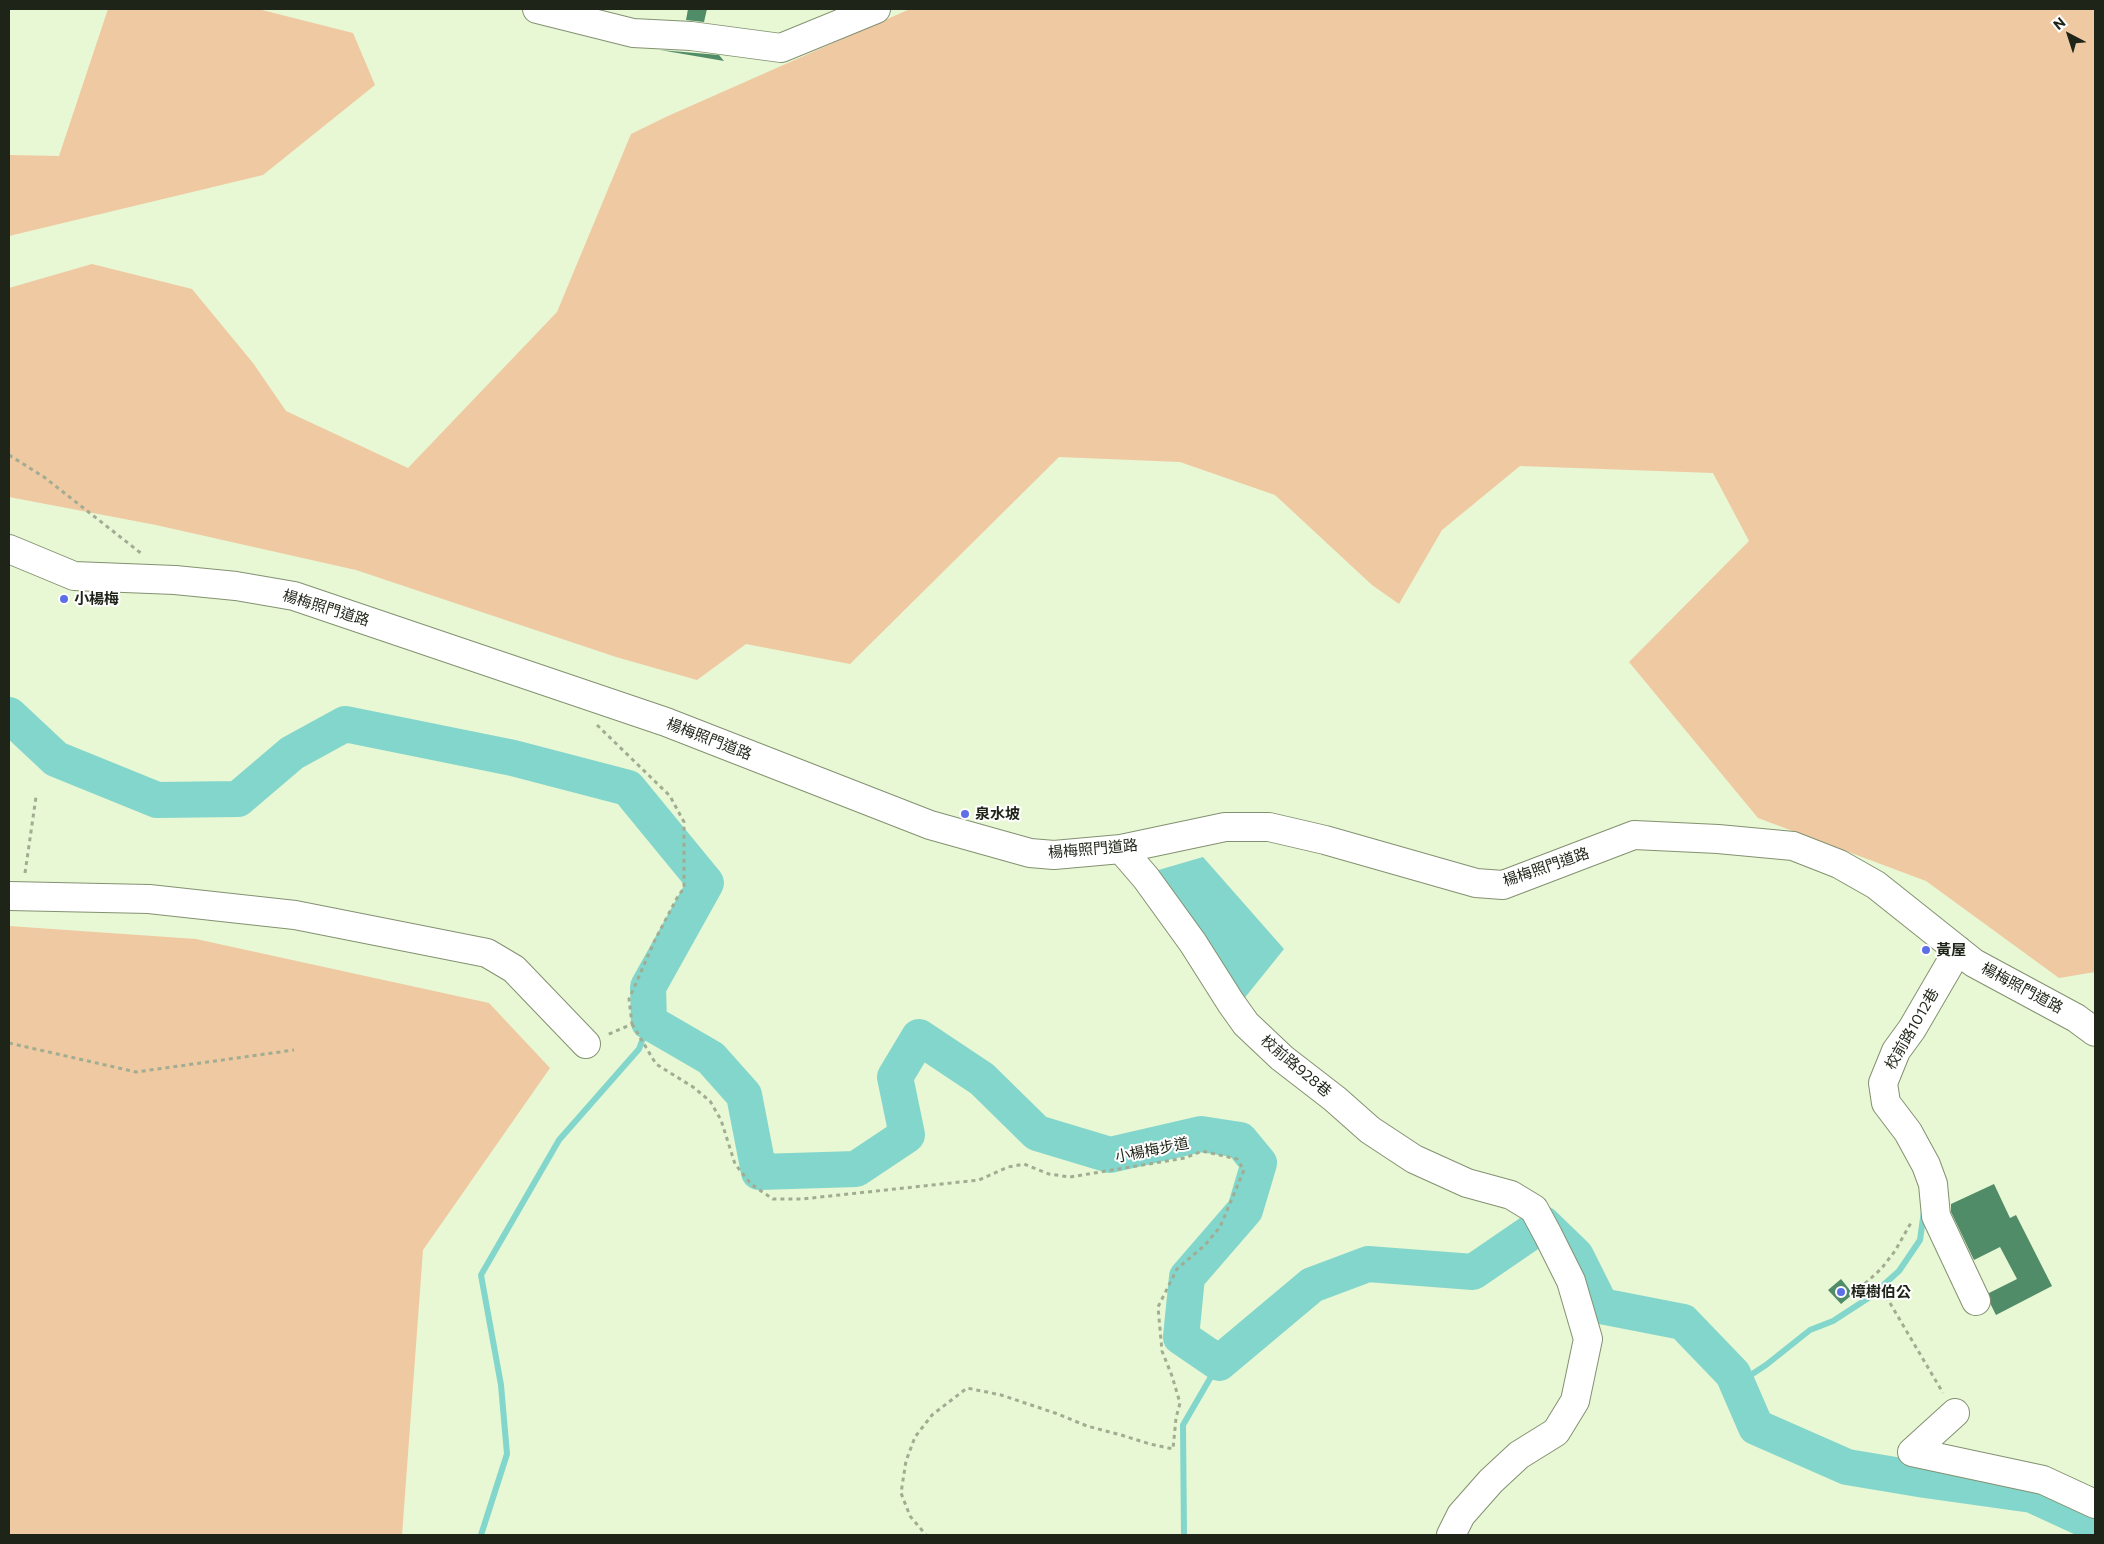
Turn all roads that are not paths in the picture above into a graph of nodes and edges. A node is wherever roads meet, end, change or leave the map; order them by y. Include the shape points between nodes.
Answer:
1 (537, 9) edge
2 (876, 9) edge
3 (9, 549) edge
4 (1121, 849) junction
5 (15, 896) edge
6 (1958, 950) junction
7 (2095, 1032) edge
8 (586, 1044) road end
9 (1976, 1301) dead end
10 (1955, 1413) road end
11 (2095, 1504) edge
12 (1451, 1535) edge

1 - 2 street via 632,33 691,36 781,48
3 - 4 street, 楊梅照門道路 via 74,576 210,583 294,596 666,722 930,825 1030,852 1054,855
4 - 6 street, 楊梅照門道路 via 1224,827 1269,827 1476,883 1503,885 1634,835 1718,838 1793,846 1839,864 1876,885
4 - 12 street, 校前路928巷 via 1193,943 1246,1024 1370,1130 1414,1159 1466,1183 1511,1195 1534,1209 1571,1281 1588,1339 1575,1401 1556,1432 1519,1455 1491,1481 1461,1515
5 - 8 street via 149,899 295,915 487,953 514,969
6 - 7 street, 楊梅照門道路 via 1974,963 2076,1018
6 - 9 street, 校前路1012巷 via 1896,1051 1883,1083 1886,1103 1908,1132 1926,1165 1933,1184 1925,1197
10 - 11 street via 1912,1452 2043,1480

